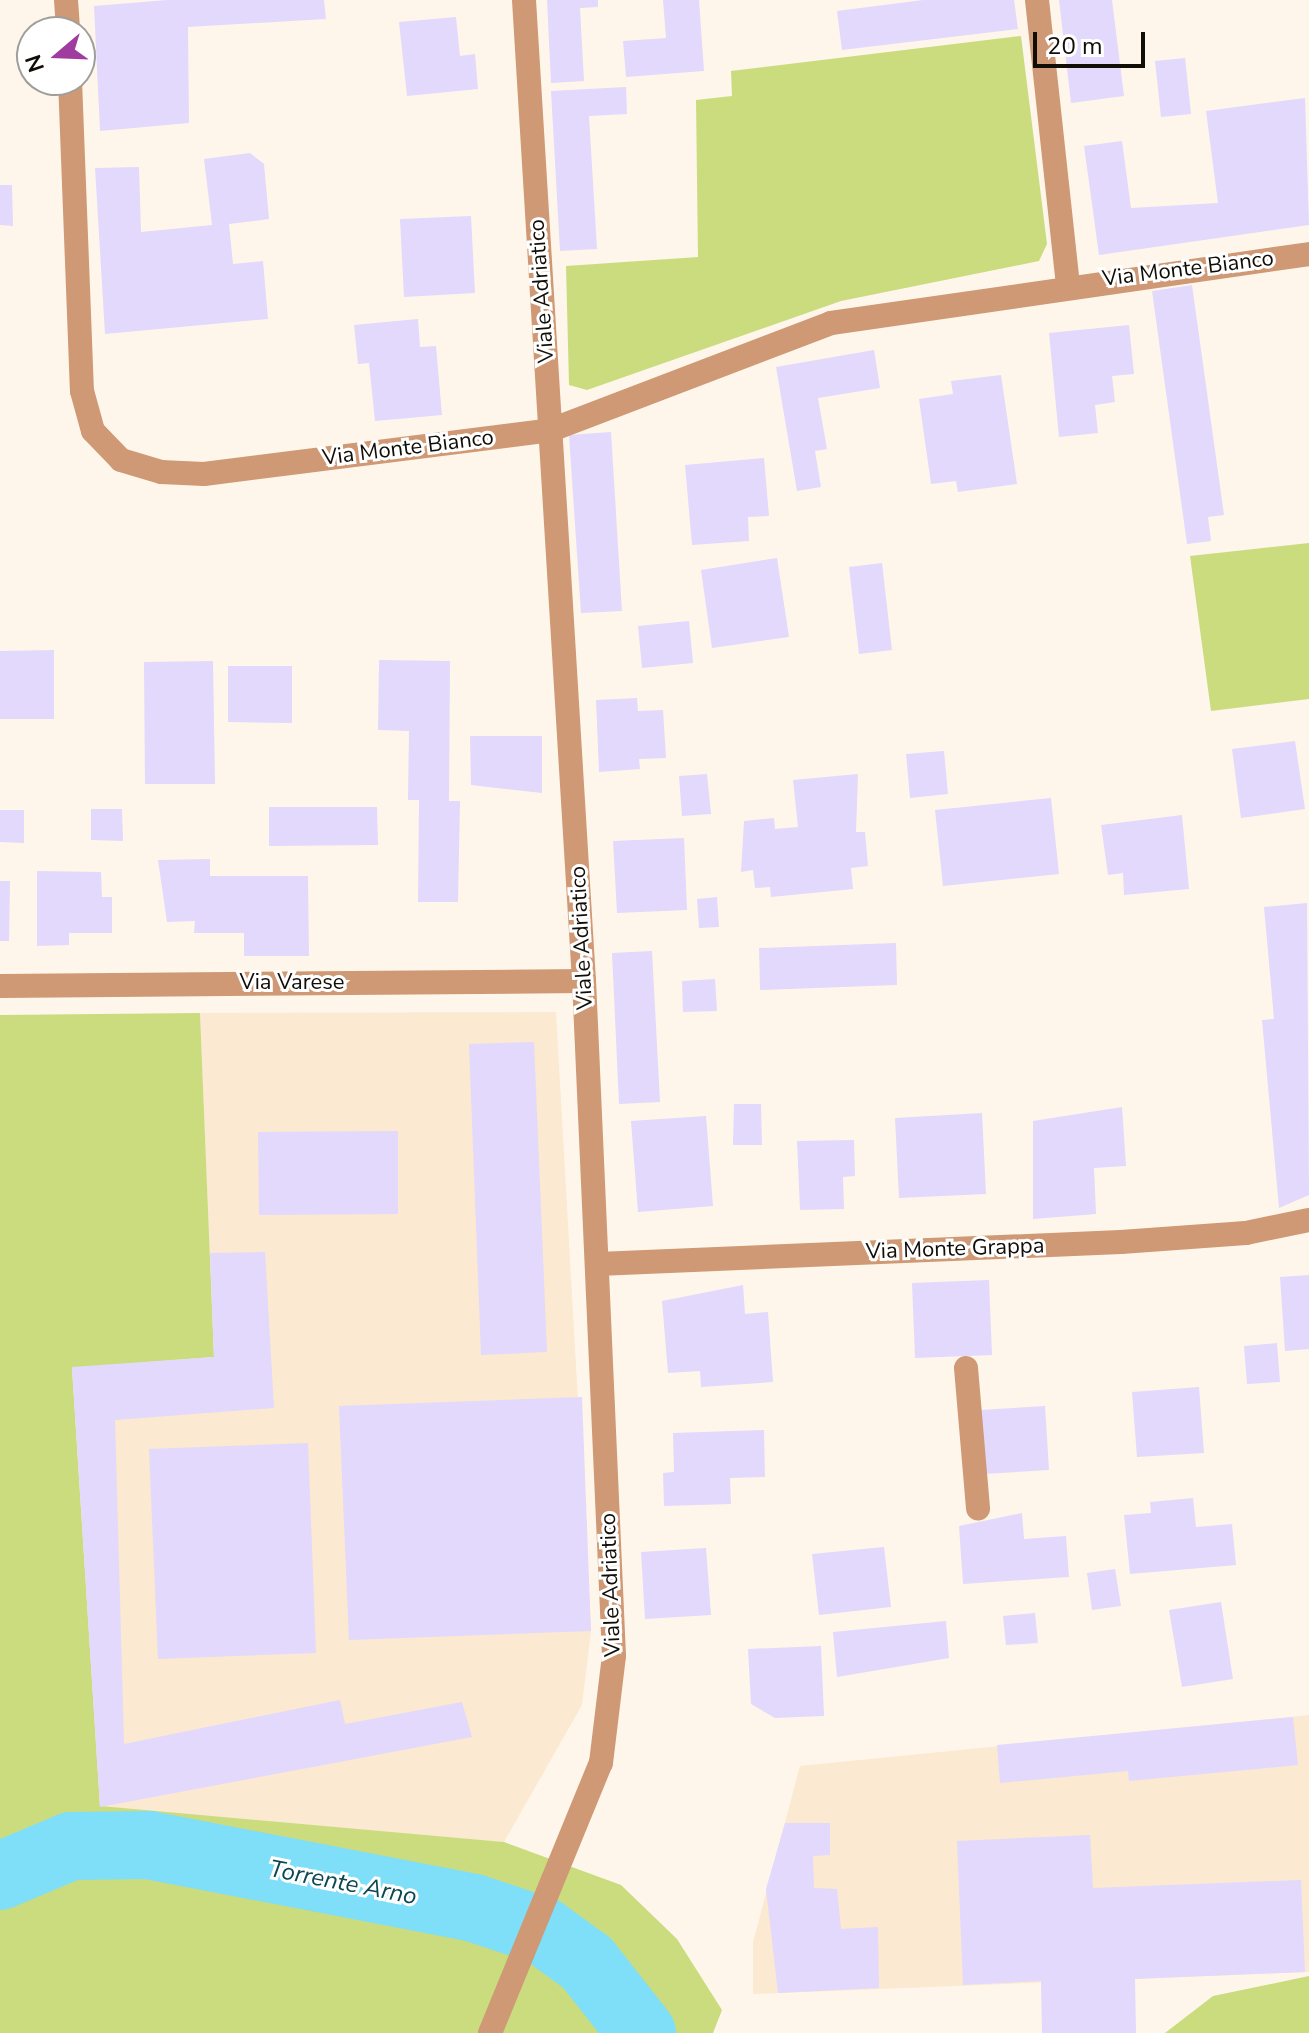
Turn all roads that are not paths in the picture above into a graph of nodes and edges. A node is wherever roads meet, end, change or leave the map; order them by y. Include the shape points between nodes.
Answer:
1 (524, 0) edge
2 (1037, 0) edge
3 (71, 96) edge
4 (1309, 254) edge
5 (1068, 284) junction
6 (551, 430) junction
7 (584, 981) junction
8 (0, 986) edge
9 (1309, 1220) edge
10 (598, 1264) junction
11 (966, 1368) dead end
12 (978, 1508) dead end
13 (490, 2033) edge

1 - 6 street, Viale Adriatico
2 - 5 street
3 - 6 street, Via Monte Bianco via 82,391 93,431 121,460 204,474
4 - 5 street, Via Monte Bianco
5 - 6 street, Via Monte Bianco via 831,323
6 - 7 street, Viale Adriatico
7 - 8 street, Via Varese
7 - 10 street, Viale Adriatico
9 - 10 street, Via Monte Grappa via 1246,1233 1121,1242
10 - 13 street, Viale Adriatico via 612,1711 601,1763
11 - 12 street

